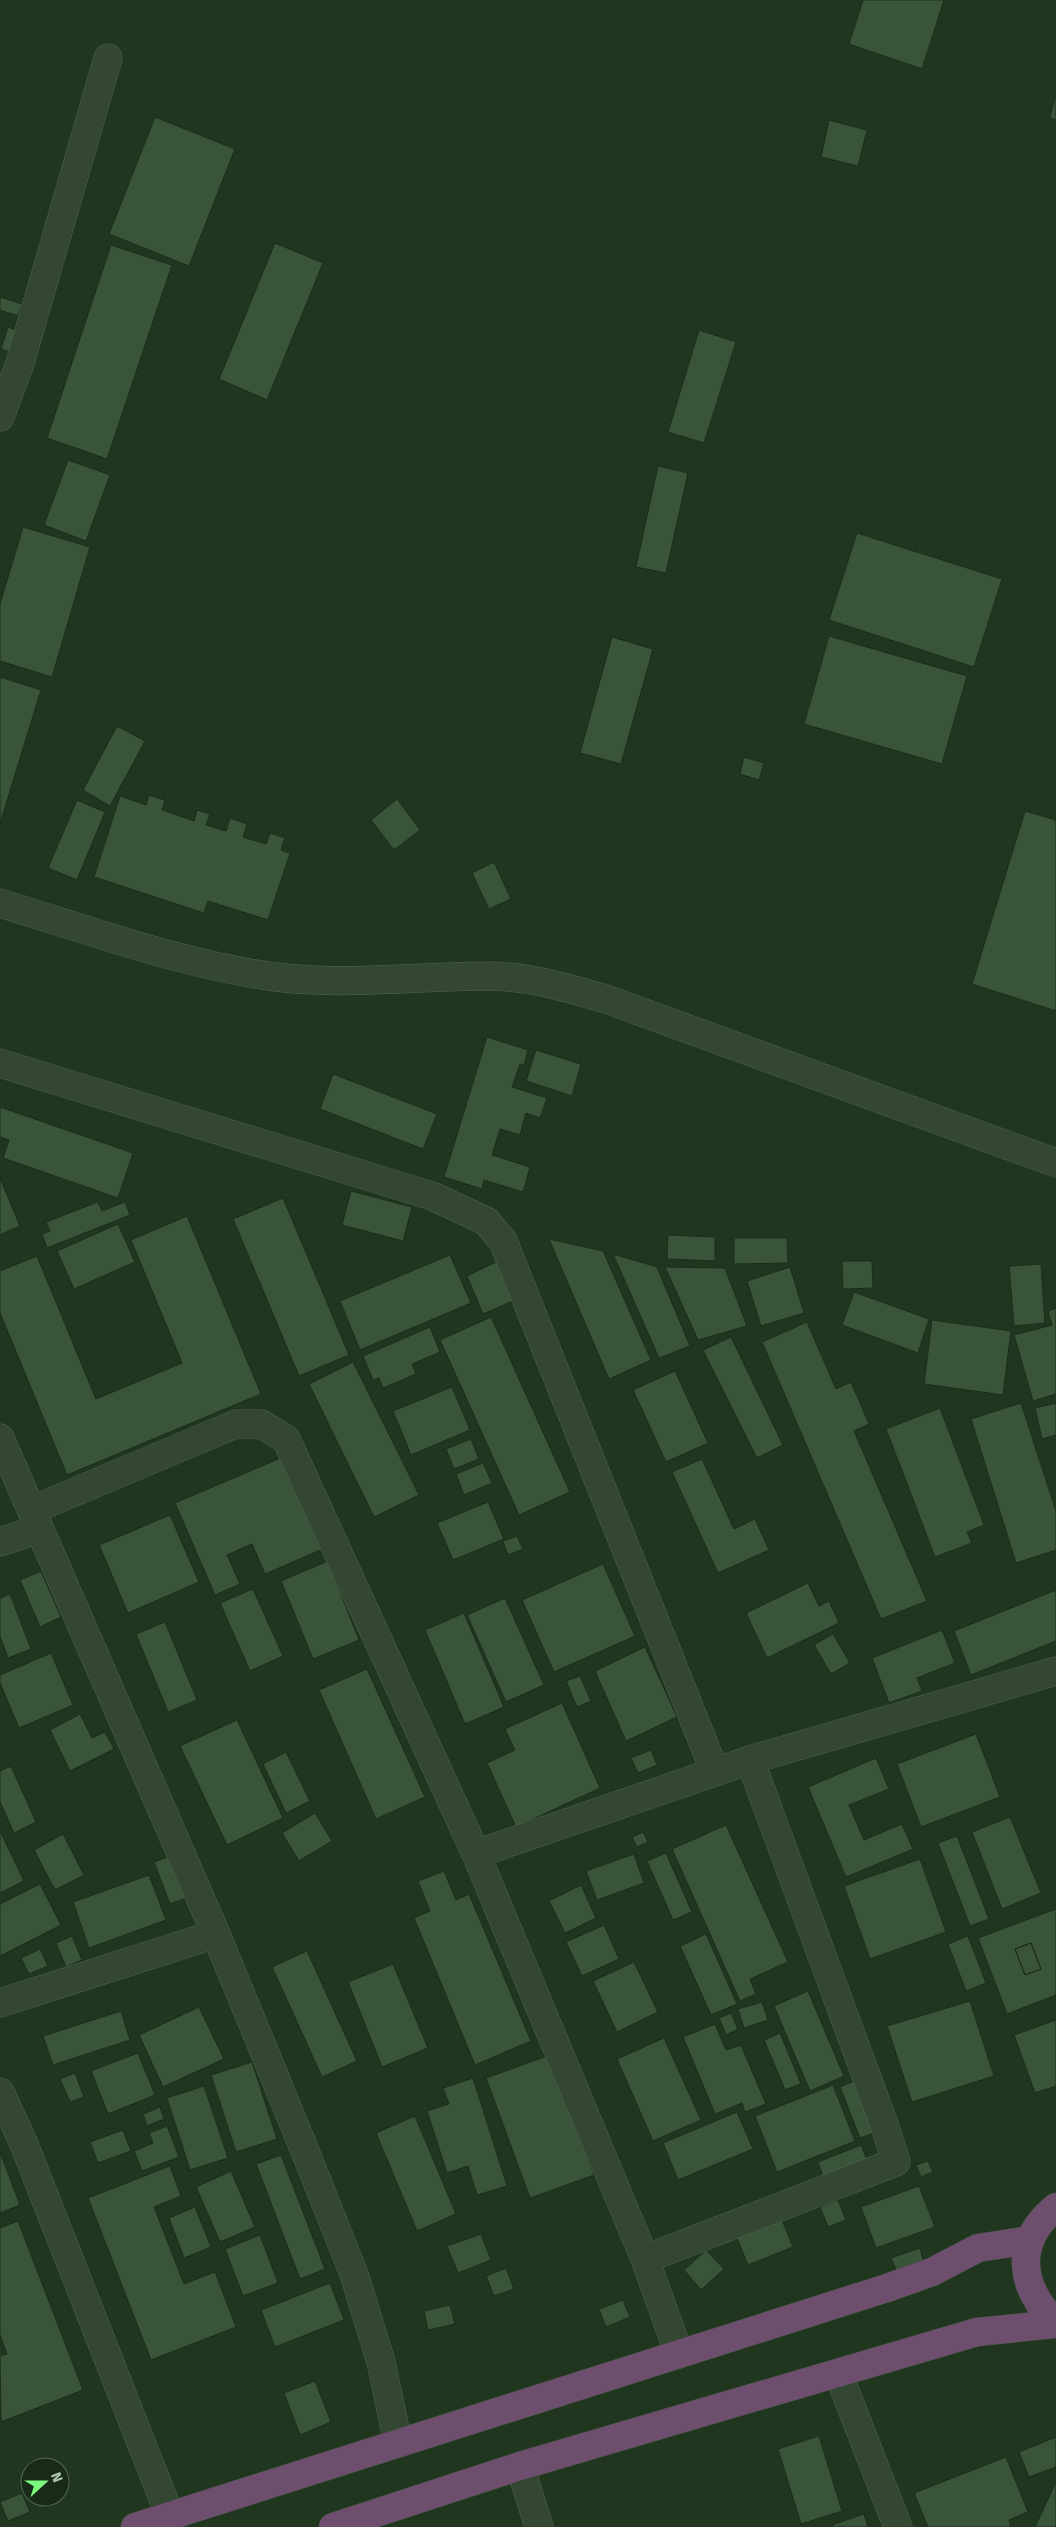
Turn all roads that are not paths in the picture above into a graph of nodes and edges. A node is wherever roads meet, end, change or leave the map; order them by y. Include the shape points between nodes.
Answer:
1 (108, 58) dead end
2 (10, 359) edge
3 (0, 417) edge
4 (0, 903) edge
5 (0, 1063) edge
6 (1056, 1163) edge
7 (0, 1438) edge
8 (36, 1520) junction
9 (0, 1542) edge
10 (1056, 1671) edge
11 (750, 1760) junction
12 (715, 1772) junction
13 (476, 1854) junction
14 (216, 1934) junction
15 (0, 2003) edge
16 (0, 2092) edge
17 (1056, 2207) edge
18 (1030, 2240) junction
19 (645, 2260) junction
20 (1056, 2324) edge
21 (679, 2354) junction
22 (838, 2373) junction
23 (398, 2444) junction
24 (520, 2466) junction
25 (170, 2516) junction
26 (135, 2527) edge
27 (333, 2527) edge
28 (539, 2527) edge
29 (898, 2527) edge

1 - 2 street
2 - 3 street
4 - 6 street via 178,958 283,978 352,982 493,976 550,983 606,999
5 - 12 street via 432,1196 486,1221 503,1240
7 - 8 street
8 - 9 street
8 - 13 street via 236,1424 261,1424 286,1439
8 - 14 street
10 - 11 street
11 - 12 street
11 - 19 street via 896,2162
12 - 13 street
13 - 19 street
14 - 15 street
14 - 23 street via 354,2274 381,2362
16 - 25 street via 24,2144
17 - 18 highway via 1042,2219
18 - 20 highway via 1026,2264 1029,2287 1040,2308
18 - 21 highway via 978,2248 923,2275
19 - 21 street
20 - 22 highway via 977,2332
21 - 23 highway
22 - 24 highway
22 - 29 street
23 - 25 highway
24 - 27 highway
24 - 28 street
25 - 26 highway

